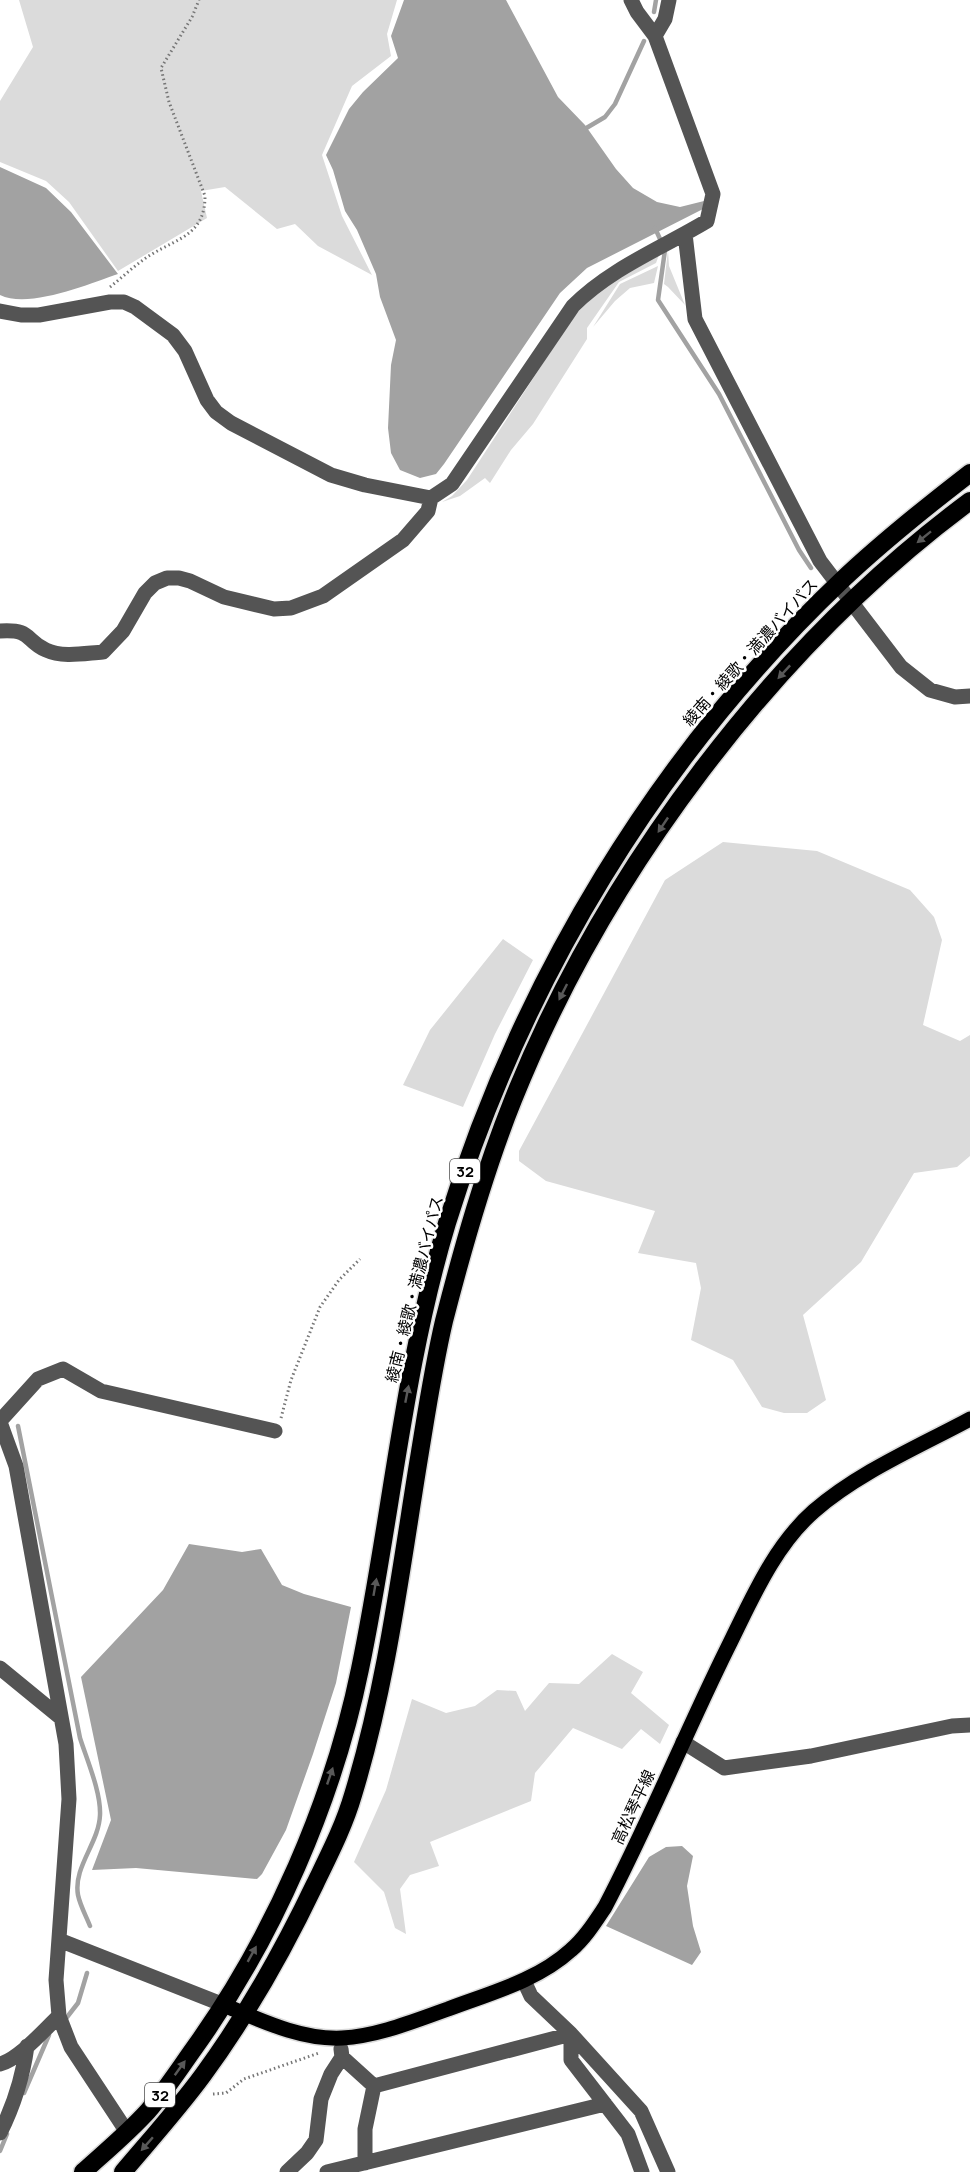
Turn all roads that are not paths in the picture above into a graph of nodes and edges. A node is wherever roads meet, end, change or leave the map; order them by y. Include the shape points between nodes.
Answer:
1 (631, 0) edge
2 (669, 0) edge
3 (655, 36) junction
4 (685, 234) junction
5 (0, 311) edge
6 (970, 473) edge
7 (431, 498) junction
8 (970, 501) edge
9 (837, 584) junction
10 (850, 602) junction
11 (0, 631) edge
12 (970, 696) edge
13 (970, 1419) edge
14 (0, 1421) edge
15 (275, 1431) road end
16 (0, 1668) edge
17 (61, 1718) junction
18 (970, 1725) edge
19 (682, 1742) junction
20 (59, 1940) junction
21 (524, 1981) junction
22 (224, 2005) junction
23 (245, 2014) junction
24 (61, 2021) junction
25 (571, 2034) junction
26 (27, 2046) junction
27 (341, 2048) junction
28 (0, 2064) edge
29 (374, 2086) junction
30 (604, 2104) junction
31 (127, 2132) junction
32 (0, 2133) edge
33 (365, 2163) junction
34 (83, 2172) edge
35 (123, 2172) edge
36 (287, 2172) edge
37 (327, 2172) edge
38 (642, 2172) edge
39 (668, 2172) edge

1 - 3 street
2 - 3 street via 665,19
3 - 4 street via 713,194 707,221
4 - 7 street via 591,288 573,306 452,484
4 - 9 street via 695,318 820,561
5 - 7 street via 39,315 124,302 173,335 185,351 207,400 231,423 331,475
6 - 9 highway, 綾南・綾歌・満濃バイパス / 32
7 - 11 street via 428,511 403,540 323,596 291,609 234,599 190,581 167,578 145,593 123,631 104,652 54,652 45,650 26,634
8 -> 10 highway, 32 via 890,564
9 - 10 street
22 -> 9 highway, 綾南・綾歌・満濃バイパス / 32 via 284,1896 351,1710 423,1317 447,1225 496,1086 545,978 646,809 719,712
10 - 12 street via 902,667 930,690 955,697
10 -> 23 highway, 32 via 766,692 665,821 575,969 518,1088 467,1234 443,1326 382,1676 351,1801 299,1917
13 - 19 main road, 高松琴平線 via 835,1494 790,1536 759,1585
14 - 15 street via 38,1379 63,1369 101,1392
14 - 17 street via 16,1466
16 - 17 street
17 - 20 street via 69,1799
18 - 19 street via 811,1756 724,1768
19 - 21 main road, 高松琴平線 via 605,1907 571,1950
20 - 22 street
20 - 24 street via 56,1980
21 - 25 street via 531,1996
21 - 27 main road, 高松琴平線 via 367,2034
22 - 23 main road, 高松琴平線
31 -> 22 highway, 綾南・綾歌・満濃バイパス / 32 via 150,2108
23 - 27 main road, 高松琴平線
23 -> 35 highway, 32 via 203,2075
24 - 26 street
24 - 31 street via 71,2047
25 - 29 street
25 - 30 street via 571,2060
25 - 39 street via 641,2111
26 - 28 street
26 - 32 street via 20,2082
27 - 29 street
27 - 36 street via 321,2099 316,2140
29 - 33 street via 365,2129
30 - 33 street
30 - 38 street via 628,2134
31 - 34 highway, 綾南・綾歌・満濃バイパス / 32
33 - 37 street

